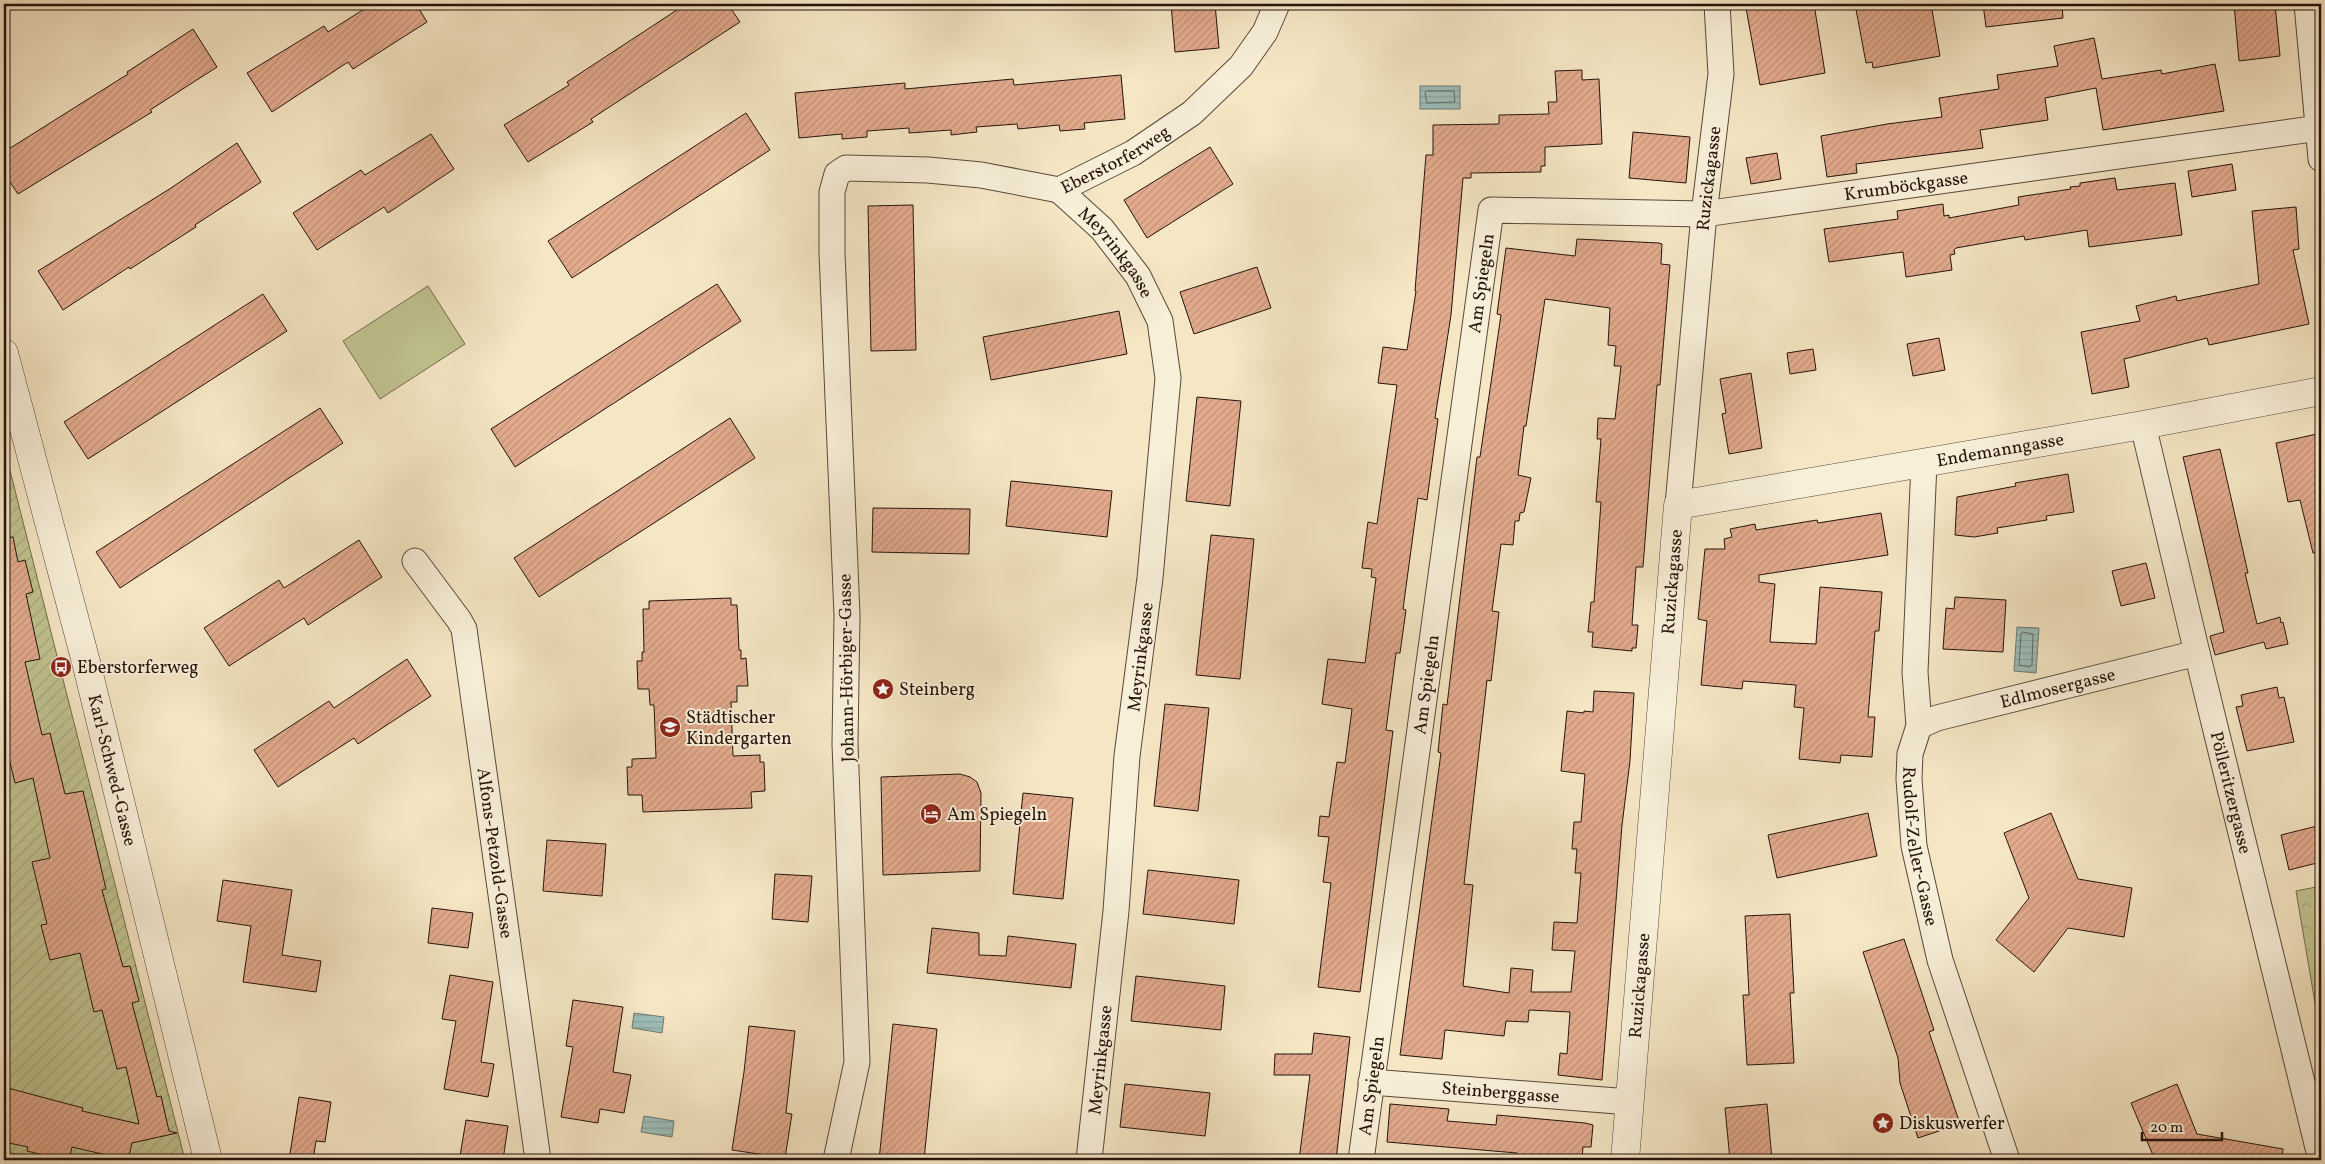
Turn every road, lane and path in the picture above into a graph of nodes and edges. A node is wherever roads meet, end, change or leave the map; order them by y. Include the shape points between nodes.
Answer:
1 (1277, 4) edge
2 (1717, 4) edge
3 (2307, 4) edge
4 (2318, 128) junction
5 (2321, 159) edge
6 (837, 174) joint
7 (1059, 190) junction
8 (1492, 210) joint
9 (1704, 214) junction
10 (4, 354) edge
11 (2321, 391) edge
12 (2143, 425) junction
13 (1924, 463) junction
14 (1678, 505) junction
15 (415, 561) dead end
16 (2197, 653) junction
17 (1919, 726) junction
18 (1371, 1082) junction
19 (1630, 1102) junction
20 (208, 1160) edge
21 (538, 1160) edge
22 (836, 1160) edge
23 (1090, 1160) edge
24 (1361, 1160) edge
25 (1625, 1160) edge
26 (2007, 1160) edge
27 (2321, 1160) edge

1 - 7 street, Eberstorferweg via 1265,32 1241,66 1192,113 1134,153
2 - 9 street, Ruzickagasse via 1721,74
3 - 4 street
4 - 5 street
4 - 9 street, Krumböckgasse
6 - 7 street, Eberstorferweg via 851,168 928,170 981,174
6 - 22 street, Johann-Hörbiger-Gasse via 832,192 832,253 847,615 845,744 858,1062
7 - 23 street, Meyrinkgasse via 1102,229 1138,276 1160,321 1168,378 1150,578 1127,756 1116,911
8 - 9 street, Krumböckgasse
8 - 18 street, Am Spiegeln
9 - 14 street, Ruzickagasse
10 - 20 street, Karl-Schwed-Gasse via 88,671
11 - 12 street, Endemanngasse
12 - 13 street, Endemanngasse
12 - 16 street, Pölleritzergasse
13 - 14 street, Endemanngasse
13 - 17 street, Rudolf-Zeller-Gasse via 1915,672
14 - 19 street, Ruzickagasse
15 - 21 street, Alfons-Petzold-Gasse via 464,629
16 - 17 street, Edlmosergasse via 1937,718
16 - 27 street, Pölleritzergasse
17 - 26 street, Rudolf-Zeller-Gasse via 1910,754 1914,846 1940,960
18 - 19 street, Steinberggasse
18 - 24 street, Am Spiegeln
19 - 25 street, Ruzickagasse

